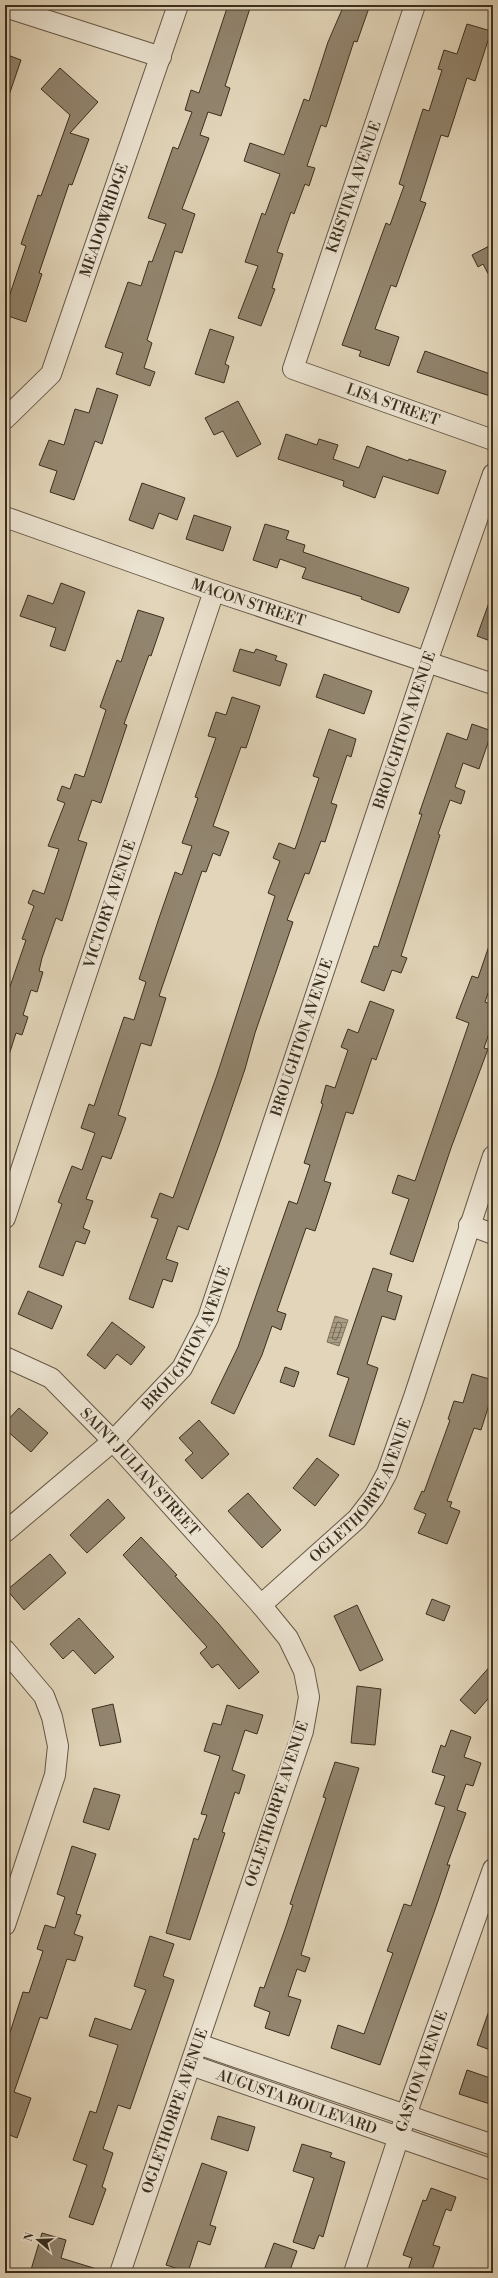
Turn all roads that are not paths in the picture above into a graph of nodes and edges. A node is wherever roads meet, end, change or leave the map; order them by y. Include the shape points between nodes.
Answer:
1 (178, 5) edge
2 (415, 5) edge
3 (5, 7) edge
4 (161, 57) junction
5 (293, 369) joint
6 (5, 419) edge
7 (493, 440) edge
8 (493, 474) edge
9 (5, 516) edge
10 (214, 591) junction
11 (427, 662) junction
12 (493, 684) edge
13 (493, 1156) edge
14 (13, 1171) edge
15 (5, 1218) edge
16 (469, 1225) junction
17 (493, 1234) edge
18 (5, 1356) edge
19 (113, 1441) junction
20 (5, 1532) edge
21 (262, 1605) junction
22 (5, 1650) edge
23 (493, 1869) edge
24 (5, 1925) edge
25 (198, 2044) junction
26 (190, 2065) junction
27 (406, 2115) junction
28 (399, 2137) junction
29 (493, 2145) edge
30 (493, 2170) edge
31 (120, 2273) edge
32 (354, 2273) edge

1 - 4 street, MEADOWRIDGE
2 - 5 street, KRISTINA AVENUE
3 - 4 street
4 - 6 street, MEADOWRIDGE via 51,374
5 - 7 street, LISA STREET
8 - 11 street, BROUGHTON AVENUE
9 - 10 street, MACON STREET
10 - 11 street, MACON STREET
10 - 14 street, VICTORY AVENUE
11 - 12 street, MACON STREET
11 - 19 street, BROUGHTON AVENUE via 208,1318 182,1368
13 - 16 street, OGLETHORPE AVENUE
14 - 15 street, VICTORY AVENUE
16 - 17 street
16 - 21 street, OGLETHORPE AVENUE via 414,1397 387,1473 374,1497 352,1524
18 - 19 street, SAINT JULIAN STREET via 51,1378
19 - 20 street, BROUGHTON AVENUE
19 - 21 street, SAINT JULIAN STREET
21 - 25 street, OGLETHORPE AVENUE via 288,1638 304,1671 309,1697 303,1731
22 - 24 street via 44,1696 52,1717 58,1746 55,1775
23 - 27 street, GASTON AVENUE
25 - 26 street, OGLETHORPE AVENUE
25 - 27 street, AUGUSTA BOULEVARD
26 - 28 street, AUGUSTA BOULEVARD
26 - 31 street, OGLETHORPE AVENUE
27 - 28 street, GASTON AVENUE
27 - 29 street, AUGUSTA BOULEVARD
28 - 30 street, AUGUSTA BOULEVARD
28 - 32 street, GASTON AVENUE

